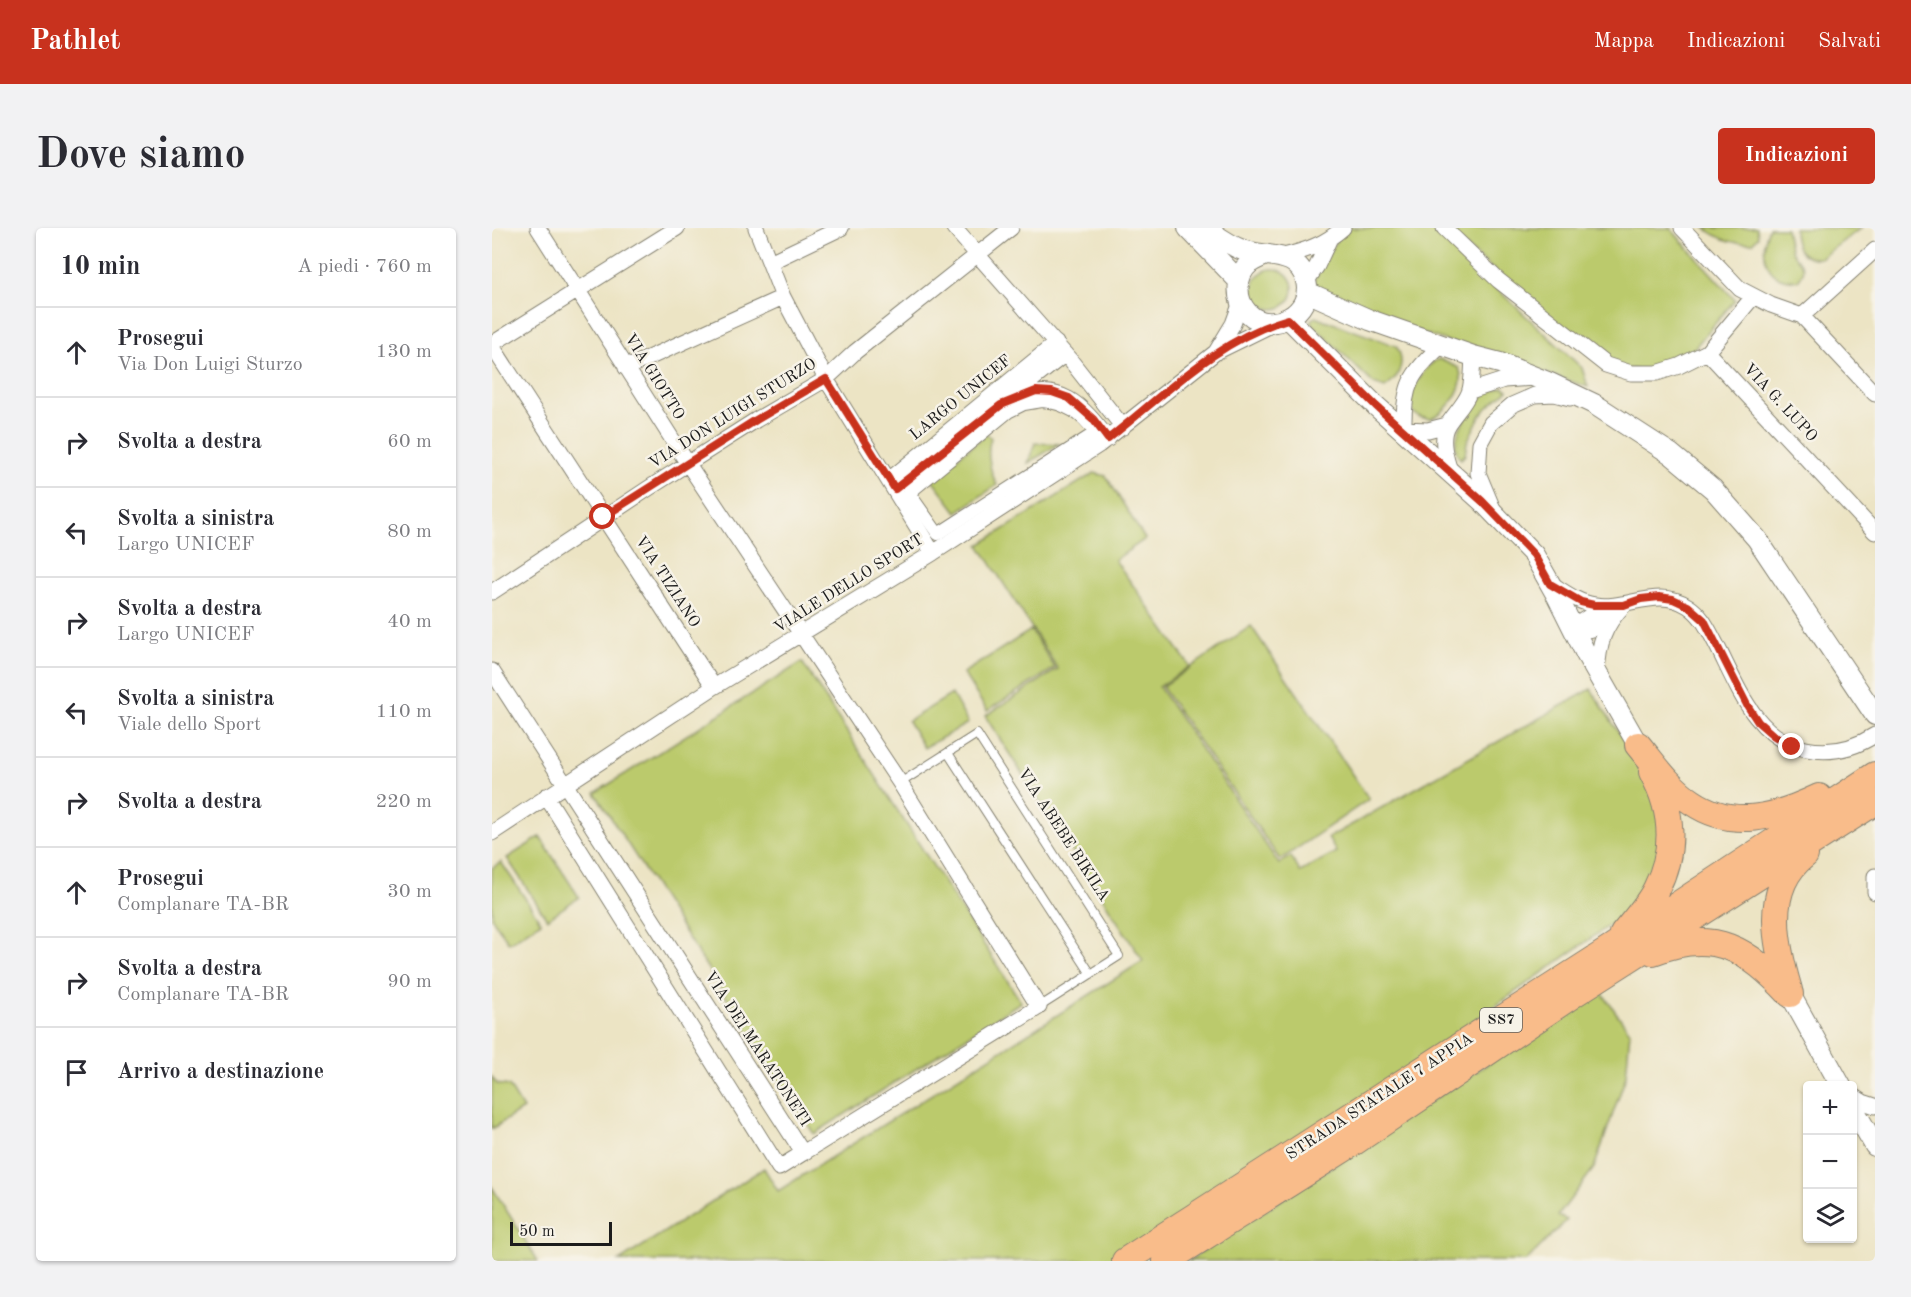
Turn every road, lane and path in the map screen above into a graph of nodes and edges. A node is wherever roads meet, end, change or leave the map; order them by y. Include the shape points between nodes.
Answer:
1 (538, 228) edge
2 (677, 228) edge
3 (756, 228) edge
4 (841, 228) edge
5 (954, 228) edge
6 (1011, 228) edge
7 (1188, 228) edge
8 (1204, 228) edge
9 (1343, 228) edge
10 (1444, 228) edge
11 (1682, 228) edge
12 (1329, 240) junction
13 (1875, 250) edge
14 (978, 255) junction
15 (1275, 256) junction
16 (770, 262) junction
17 (1239, 281) junction
18 (1306, 287) junction
19 (578, 289) junction
20 (783, 297) junction
21 (1753, 297) junction
22 (1241, 302) junction
23 (1802, 316) junction
24 (1282, 321) junction
25 (492, 345) edge
26 (1442, 345) junction
27 (1060, 349) junction
28 (1216, 352) junction
29 (1707, 352) junction
30 (1473, 356) junction
31 (626, 368) junction
32 (1536, 378) junction
33 (826, 379) junction
34 (1470, 391) junction
35 (1875, 394) edge
36 (1594, 404) junction
37 (1001, 405) junction
38 (1447, 425) junction
39 (1123, 427) junction
40 (1404, 429) junction
41 (1108, 439) junction
42 (688, 464) junction
43 (1451, 474) junction
44 (892, 484) junction
45 (1002, 492) joint
46 (1495, 515) junction
47 (603, 517) junction
48 (1875, 532) edge
49 (933, 553) junction
50 (1550, 584) junction
51 (492, 592) edge
52 (1624, 605) junction
53 (1605, 606) junction
54 (1609, 621) junction
55 (1574, 630) junction
56 (802, 634) junction
57 (492, 671) edge
58 (1597, 673) junction
59 (714, 687) junction
60 (1875, 714) edge
61 (1875, 735) edge
62 (1638, 745) junction
63 (948, 753) junction
64 (1875, 774) edge
65 (900, 783) junction
66 (565, 784) junction
67 (546, 796) junction
68 (1868, 807) edge
69 (492, 833) edge
70 (1875, 876) edge
71 (1875, 892) edge
72 (655, 924) junction
73 (634, 937) junction
74 (1612, 948) junction
75 (1091, 974) junction
76 (1577, 992) junction
77 (1790, 993) junction
78 (1040, 1007) junction
79 (721, 1026) junction
80 (699, 1040) junction
81 (1838, 1081) edge
82 (1857, 1098) edge
83 (1875, 1106) edge
84 (1857, 1113) edge
85 (1874, 1137) edge
86 (803, 1153) junction
87 (1125, 1261) edge
88 (1166, 1261) edge

1 - 19 street, VIA GIOTTO
2 - 19 street
3 - 16 street
4 - 16 street
5 - 14 street
6 - 14 street, VIA DON LUIGI STURZO
7 - 17 street
8 - 15 street via 1241,250
9 - 12 street
10 - 29 street via 1497,280 1606,365 1631,373 1657,374
11 - 21 street via 1740,289
12 - 15 street via 1304,252
12 - 18 street
13 - 23 street
14 - 27 street
14 - 33 street, VIA DON LUIGI STURZO
15 - 17 street via 1251,262
15 - 18 street via 1296,264
16 - 20 street
17 - 22 street
18 - 24 street via 1304,303
18 - 26 street via 1370,321
19 - 25 street
19 - 31 street, VIA GIOTTO
20 - 31 street
20 - 33 street
21 - 23 street
21 - 29 street
22 - 24 street via 1248,313 1261,321
22 - 28 street, VIALE DELLO SPORT
23 - 35 street
24 - 28 street, VIALE DELLO SPORT
24 - 40 street
25 - 47 street, VIA TIZIANO
26 - 30 street
26 - 40 street via 1418,368 1410,382 1403,404
27 - 37 street, LARGO UNICEF
27 - 39 street
27 - 44 street, LARGO UNICEF
28 - 39 street, VIALE DELLO SPORT
29 - 48 street, VIA G. LUPO
30 - 32 street
30 - 34 street
31 - 42 street, VIA GIOTTO
32 - 34 street via 1504,380
32 - 36 street
33 - 42 street, VIA DON LUIGI STURZO
33 - 44 street
34 - 38 street
36 - 46 street via 1554,394 1536,396 1512,405 1491,423 1480,443 1478,473
36 - 60 street via 1671,454 1713,489 1757,539
37 - 41 street, LARGO UNICEF via 1036,391 1052,392 1081,408
37 - 44 street, LARGO UNICEF
38 - 40 street via 1428,430
38 - 43 street via 1445,454
39 - 41 street, VIALE DELLO SPORT
40 - 43 street
41 - 49 street, VIALE DELLO SPORT
42 - 47 street, VIA DON LUIGI STURZO
42 - 56 street, VIA GIOTTO
43 - 46 street
44 - 49 street
45 - 45 street via 1095,433 1090,425 1077,412 1060,404 1024,404 1008,412 909,493 938,534
46 - 50 street via 1534,555
47 - 51 street, VIA DON LUIGI STURZO
47 - 59 street, VIA TIZIANO
49 - 56 street, VIALE DELLO SPORT
50 - 53 street via 1581,602
50 - 55 street
52 - 53 street
52 - 54 street
52 - 61 street via 1659,597 1688,606 1704,620 1758,722 1792,747 1819,752 1840,750
53 - 55 street
54 - 55 street via 1594,630
54 - 58 street via 1601,642
55 - 58 street
56 - 59 street, VIALE DELLO SPORT
56 - 65 street
57 - 66 street, VIA DEI MARATONETI
58 - 62 street
59 - 66 street, VIALE DELLO SPORT
62 - 64 highway via 1691,802 1714,814 1740,818 1761,818 1788,811
62 - 74 highway via 1661,788 1668,811 1671,831 1667,864 1655,890
63 - 65 lane, VIA ABEBE BIKILA
63 - 75 lane
63 - 75 lane, VIA ABEBE BIKILA via 977,734 1119,956
64 - 74 highway, STRADA STATALE 7 APPIA / SS7
65 - 78 street
66 - 67 street, VIALE DELLO SPORT
66 - 72 street, VIA DEI MARATONETI
67 - 69 street, VIALE DELLO SPORT
67 - 73 street, VIA DEI MARATONETI
68 - 76 highway, STRADA STATALE 7 APPIA / SS7
68 - 77 highway via 1795,862 1780,886 1776,917 1778,951
70 - 71 street
72 - 73 street
72 - 79 street, VIA DEI MARATONETI
73 - 80 street, VIA DEI MARATONETI
74 - 87 highway, STRADA STATALE 7 APPIA / SS7
75 - 78 lane, VIA ABEBE BIKILA
76 - 77 highway via 1607,980 1653,952 1698,941 1744,953
76 - 88 highway, STRADA STATALE 7 APPIA / SS7 via 1350,1145
77 - 81 street
78 - 86 street, VIA ABEBE BIKILA
79 - 80 street
79 - 86 street, VIA DEI MARATONETI
80 - 86 street, VIA DEI MARATONETI via 779,1168
82 - 83 street
84 - 85 street

